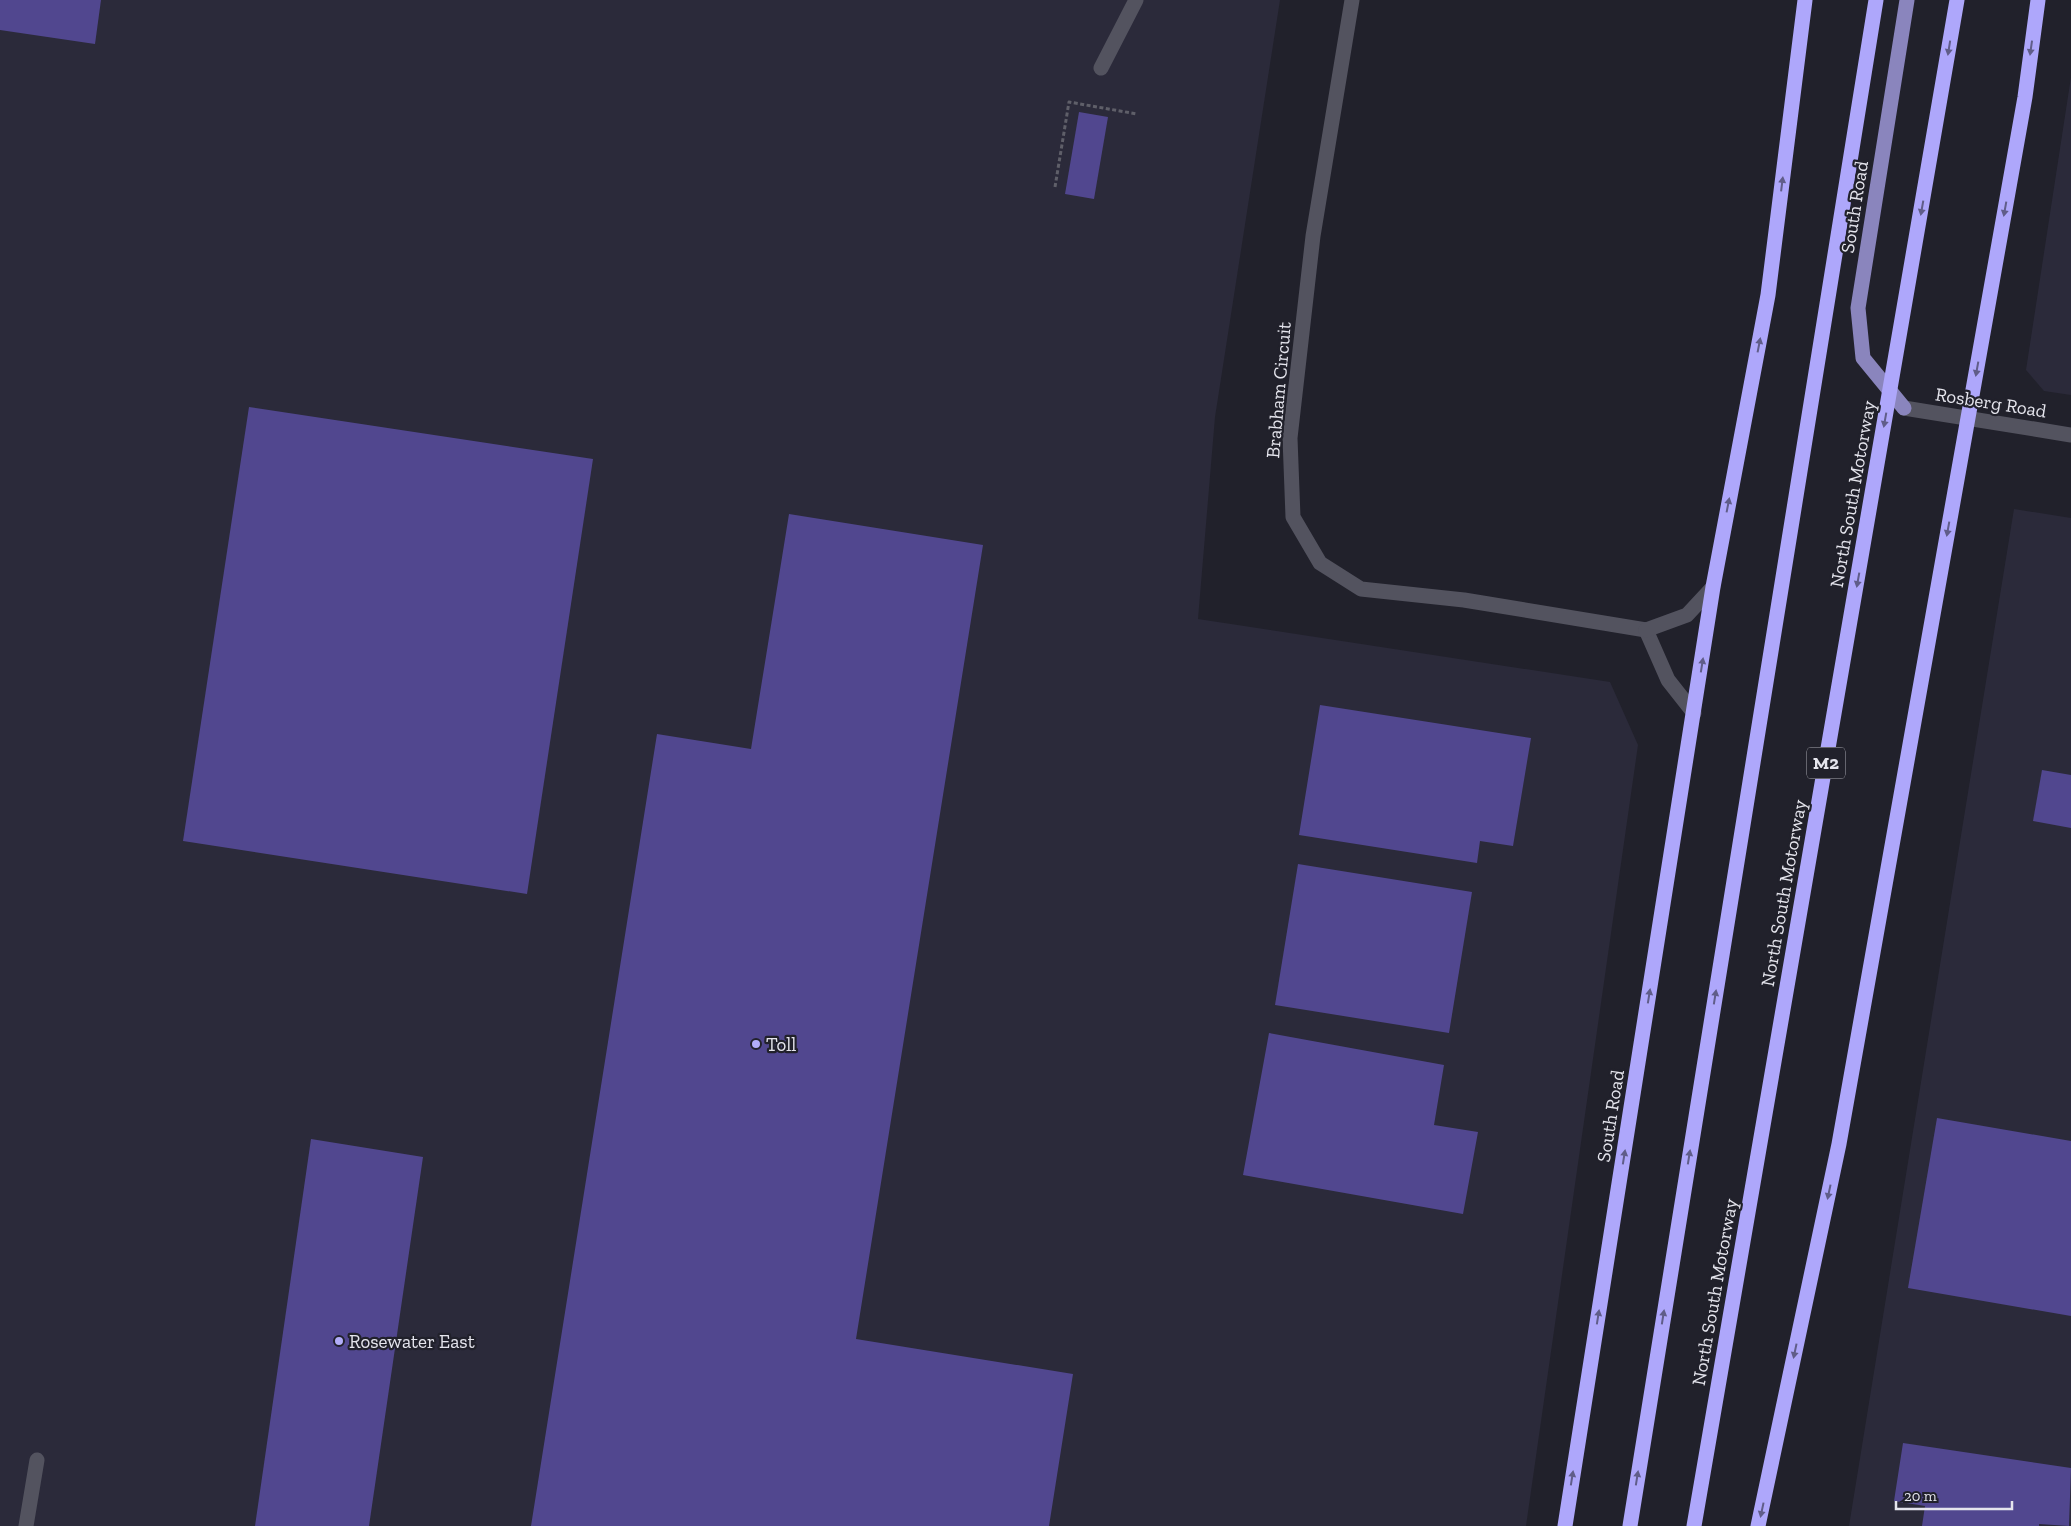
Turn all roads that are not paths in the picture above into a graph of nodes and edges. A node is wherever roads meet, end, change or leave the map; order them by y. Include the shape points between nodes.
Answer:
1 (1136, 0) edge
2 (1352, 0) edge
3 (1805, 0) edge
4 (1876, 0) edge
5 (1907, 0) edge
6 (1957, 0) edge
7 (2038, 0) edge
8 (1101, 68) dead end
9 (1904, 408) joint
10 (2071, 435) edge
11 (1713, 587) junction
12 (1646, 630) junction
13 (1694, 713) junction
14 (37, 1460) dead end
15 (26, 1526) edge
16 (1564, 1526) edge
17 (1630, 1526) edge
18 (1694, 1526) edge
19 (1758, 1526) edge

1 - 8 street
2 - 12 street, Brabham Circuit via 1312,246 1290,438 1293,517 1320,563 1361,589 1464,600
11 -> 3 highway, South Road via 1768,294
17 -> 4 highway
5 - 9 main road, South Road via 1858,308 1863,358
6 -> 18 highway, North South Motorway / M2
7 -> 19 highway via 2025,97 1839,1144
9 - 10 street, Rosberg Road
11 - 12 street via 1687,615
13 -> 11 highway, South Road
12 - 13 street via 1668,680
16 -> 13 highway, South Road
14 - 15 street

